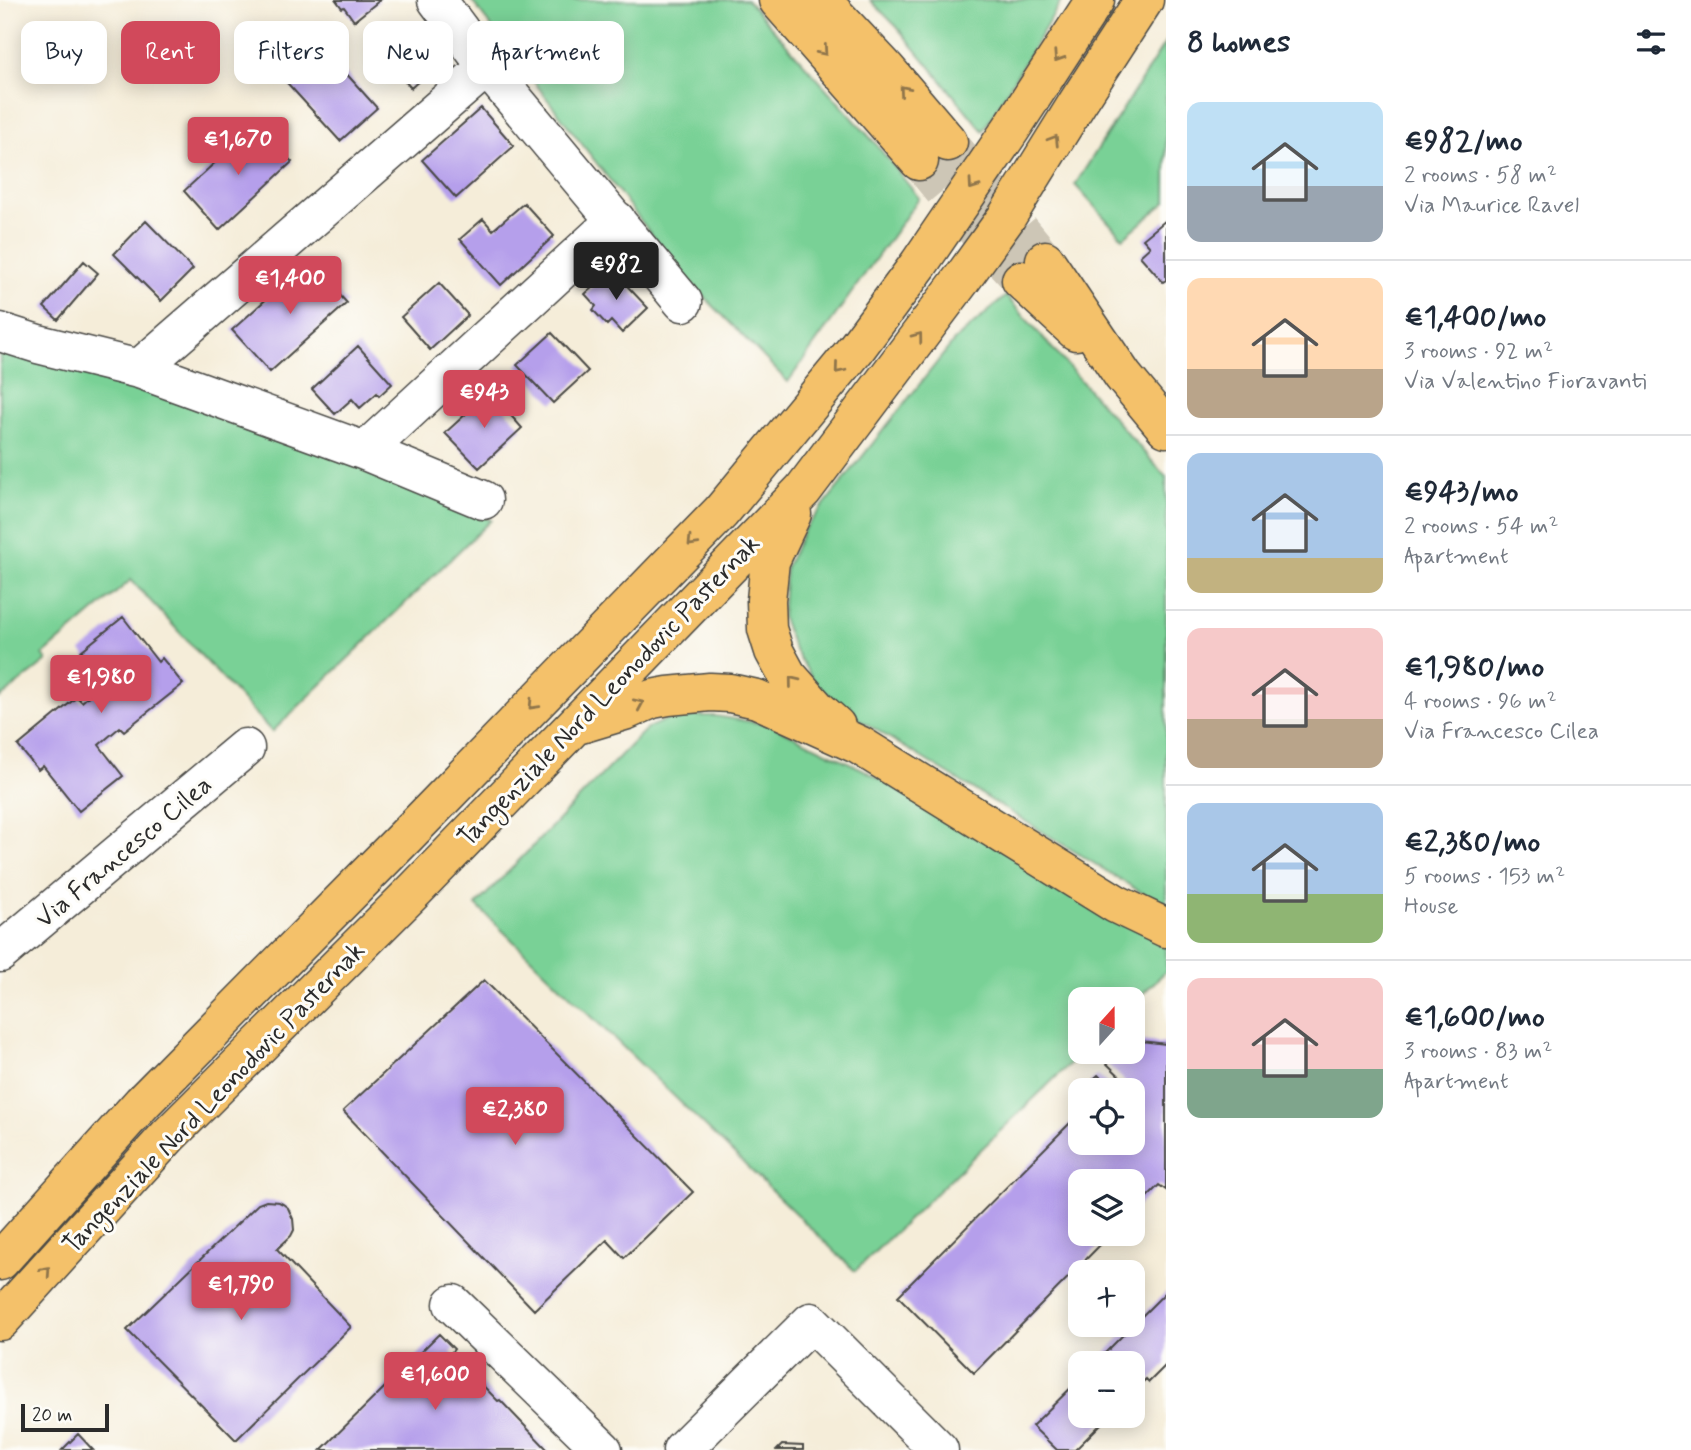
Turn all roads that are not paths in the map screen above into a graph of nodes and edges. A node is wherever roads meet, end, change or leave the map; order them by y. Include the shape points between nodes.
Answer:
1 (437, 0) edge
2 (778, 0) edge
3 (821, 0) edge
4 (1095, 0) edge
5 (1144, 0) edge
6 (467, 40) edge
7 (467, 83) edge
8 (502, 84) edge
9 (616, 220) junction
10 (1033, 270) tunnel mouth
11 (683, 302) dead end
12 (0, 332) edge
13 (139, 369) junction
14 (1166, 428) edge
15 (365, 452) junction
16 (803, 490) junction
17 (483, 500) dead end
18 (575, 726) junction
19 (859, 745) junction
20 (245, 748) dead end
21 (1166, 928) edge
22 (0, 953) edge
23 (0, 1261) edge
24 (453, 1304) dead end
25 (0, 1321) edge
26 (603, 1450) edge
27 (682, 1450) edge
28 (939, 1450) edge

1 - 6 street
2 -> 3 main road via 934,152 886,69
4 -> 23 main road, Tangenziale Nord Leonodovic Pasternak via 919,264 855,350 721,512 142,1103
16 -> 5 main road, Tangenziale Nord Leonodovic Pasternak via 1006,218
7 - 13 street
8 - 9 street
9 - 11 street
9 - 15 street
10 - 14 main road
12 - 13 street
13 - 15 street
15 - 17 street
16 - 18 main road, Tangenziale Nord Leonodovic Pasternak
19 -> 16 main road via 787,675 768,629 770,561
18 -> 19 main road via 652,699 730,693 757,699
25 -> 18 main road, Tangenziale Nord Leonodovic Pasternak via 168,1136
19 - 21 main road via 1116,904
20 - 22 street, Via Francesco Cilea
24 - 26 street
27 - 28 street via 811,1322

